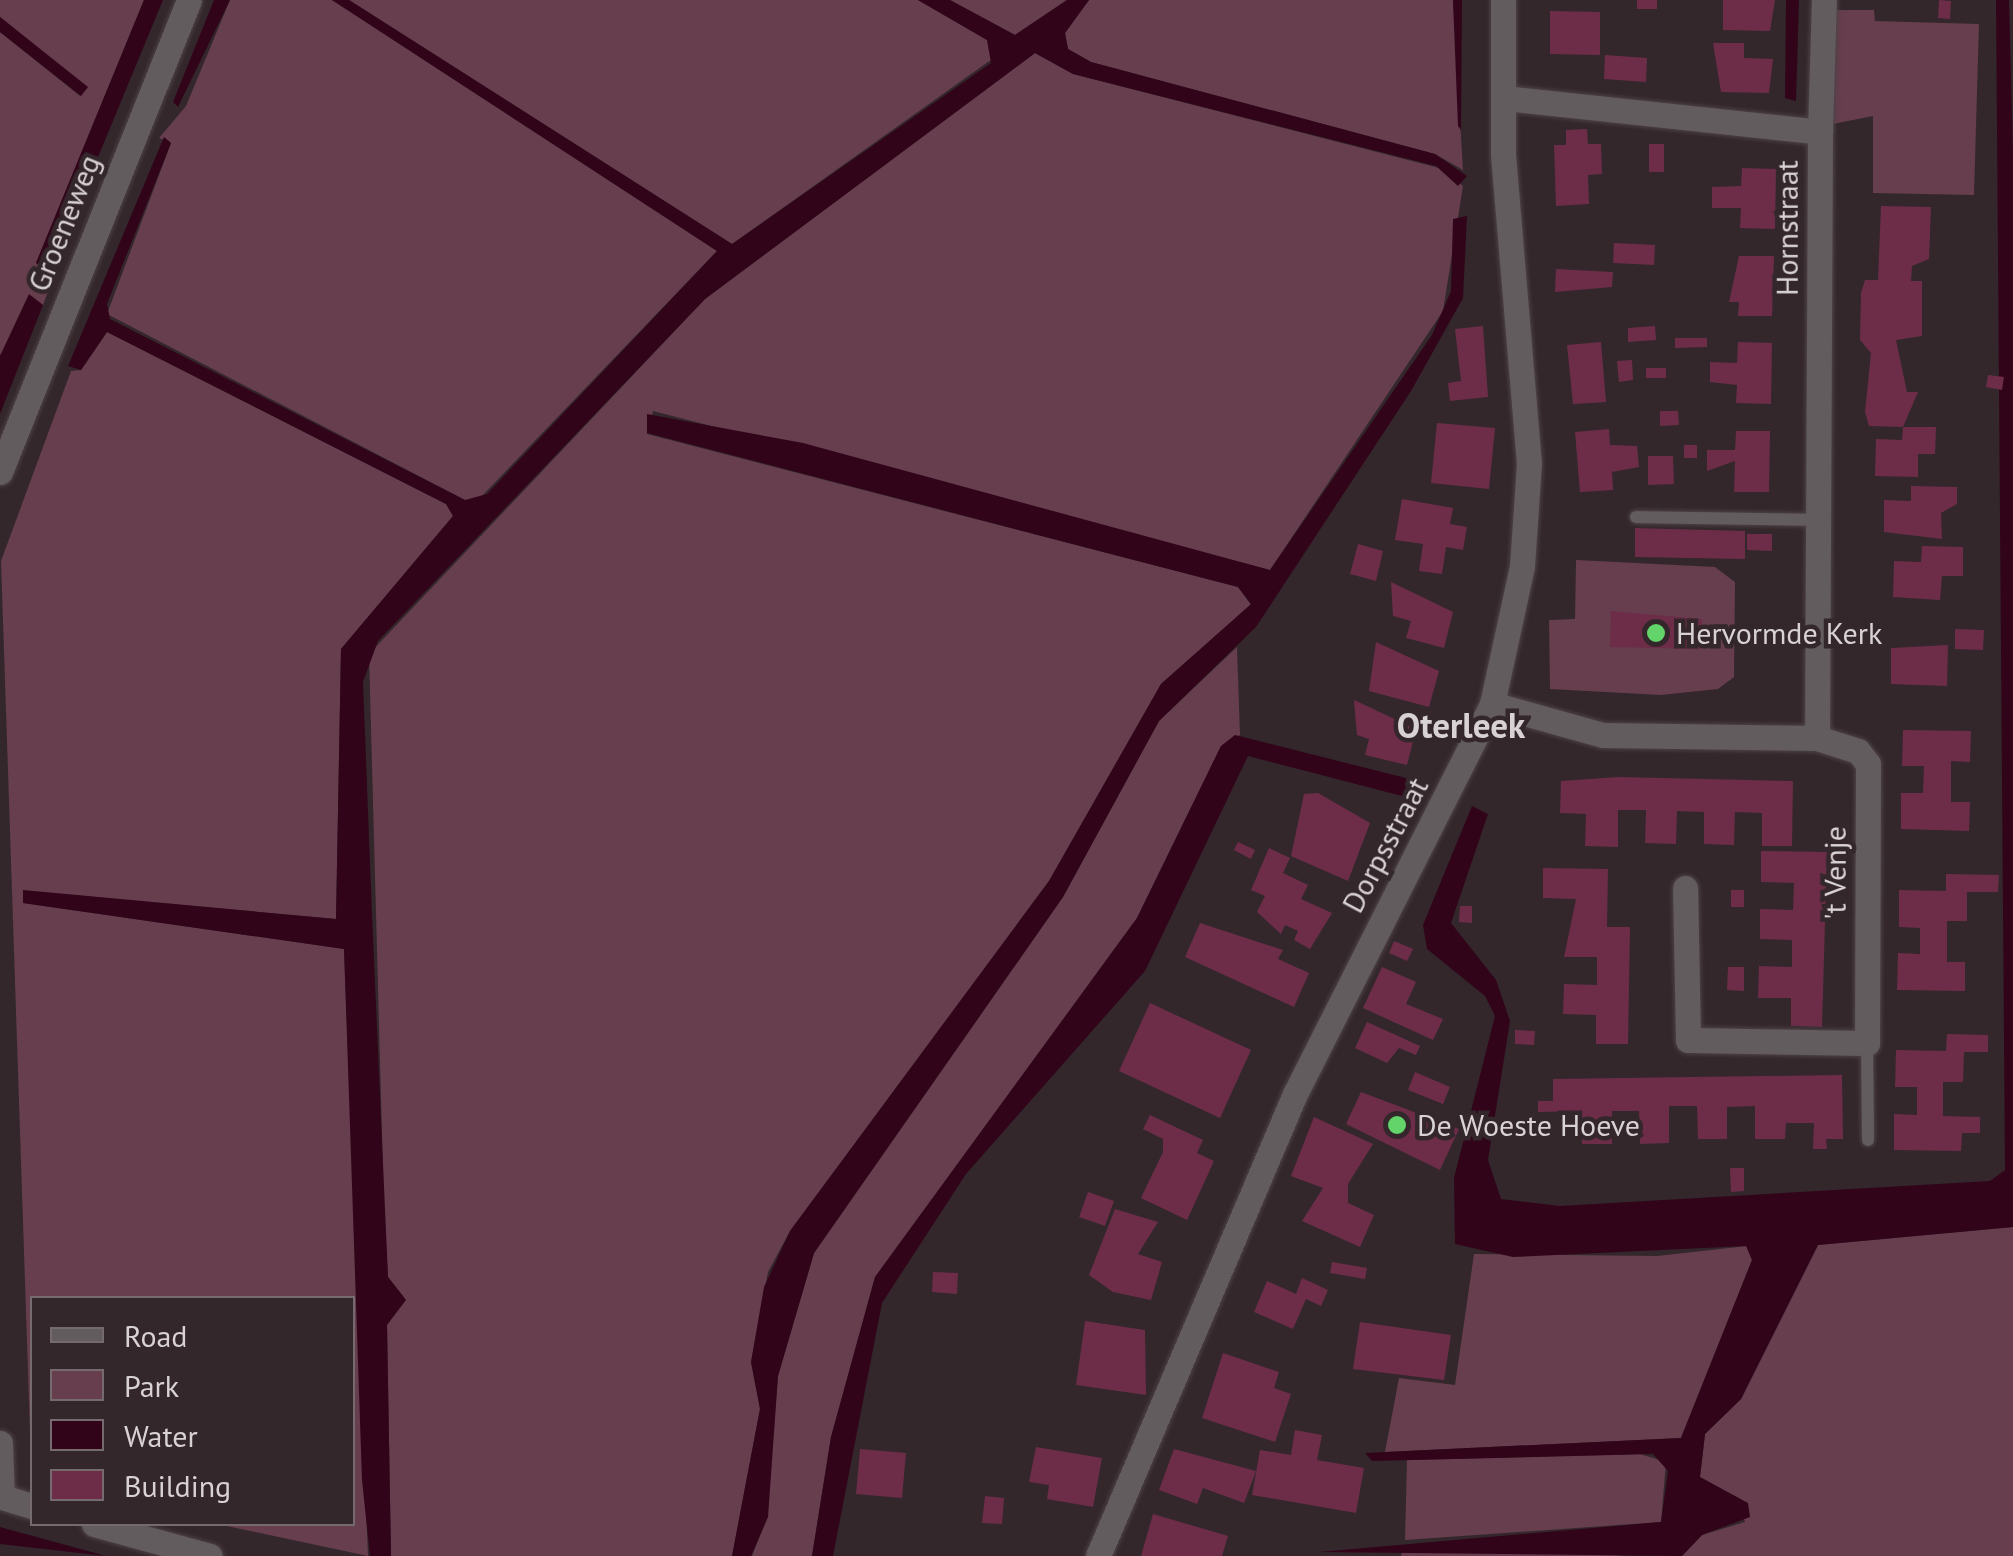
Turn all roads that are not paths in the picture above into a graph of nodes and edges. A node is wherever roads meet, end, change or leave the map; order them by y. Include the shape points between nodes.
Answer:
1 (189, 0) edge
2 (1504, 0) edge
3 (1824, 0) edge
4 (1504, 98) junction
5 (1820, 132) junction
6 (0, 472) edge
7 (1636, 517) dead end
8 (1818, 520) junction
9 (1492, 704) junction
10 (1816, 738) junction
11 (1685, 888) dead end
12 (1866, 1042) junction
13 (1868, 1140) dead end
14 (0, 1443) edge
15 (30, 1505) edge
16 (101, 1526) edge
17 (210, 1556) edge
18 (1098, 1556) edge

1 - 6 street, Groeneweg
2 - 4 street, Dorpsstraat
3 - 5 street
4 - 5 street, Hornstraat
4 - 9 street, Dorpsstraat via 1529,464 1522,566
5 - 8 street, Hornstraat
7 - 8 lane
8 - 10 street, Hornstraat
9 - 10 street, 't Venje via 1603,735
9 - 18 street, Dorpsstraat via 1312,1058
10 - 12 street, 't Venje via 1842,740 1868,764
11 - 12 street via 1688,1040
12 - 13 lane
14 - 15 street via 2,1498
16 - 17 street

